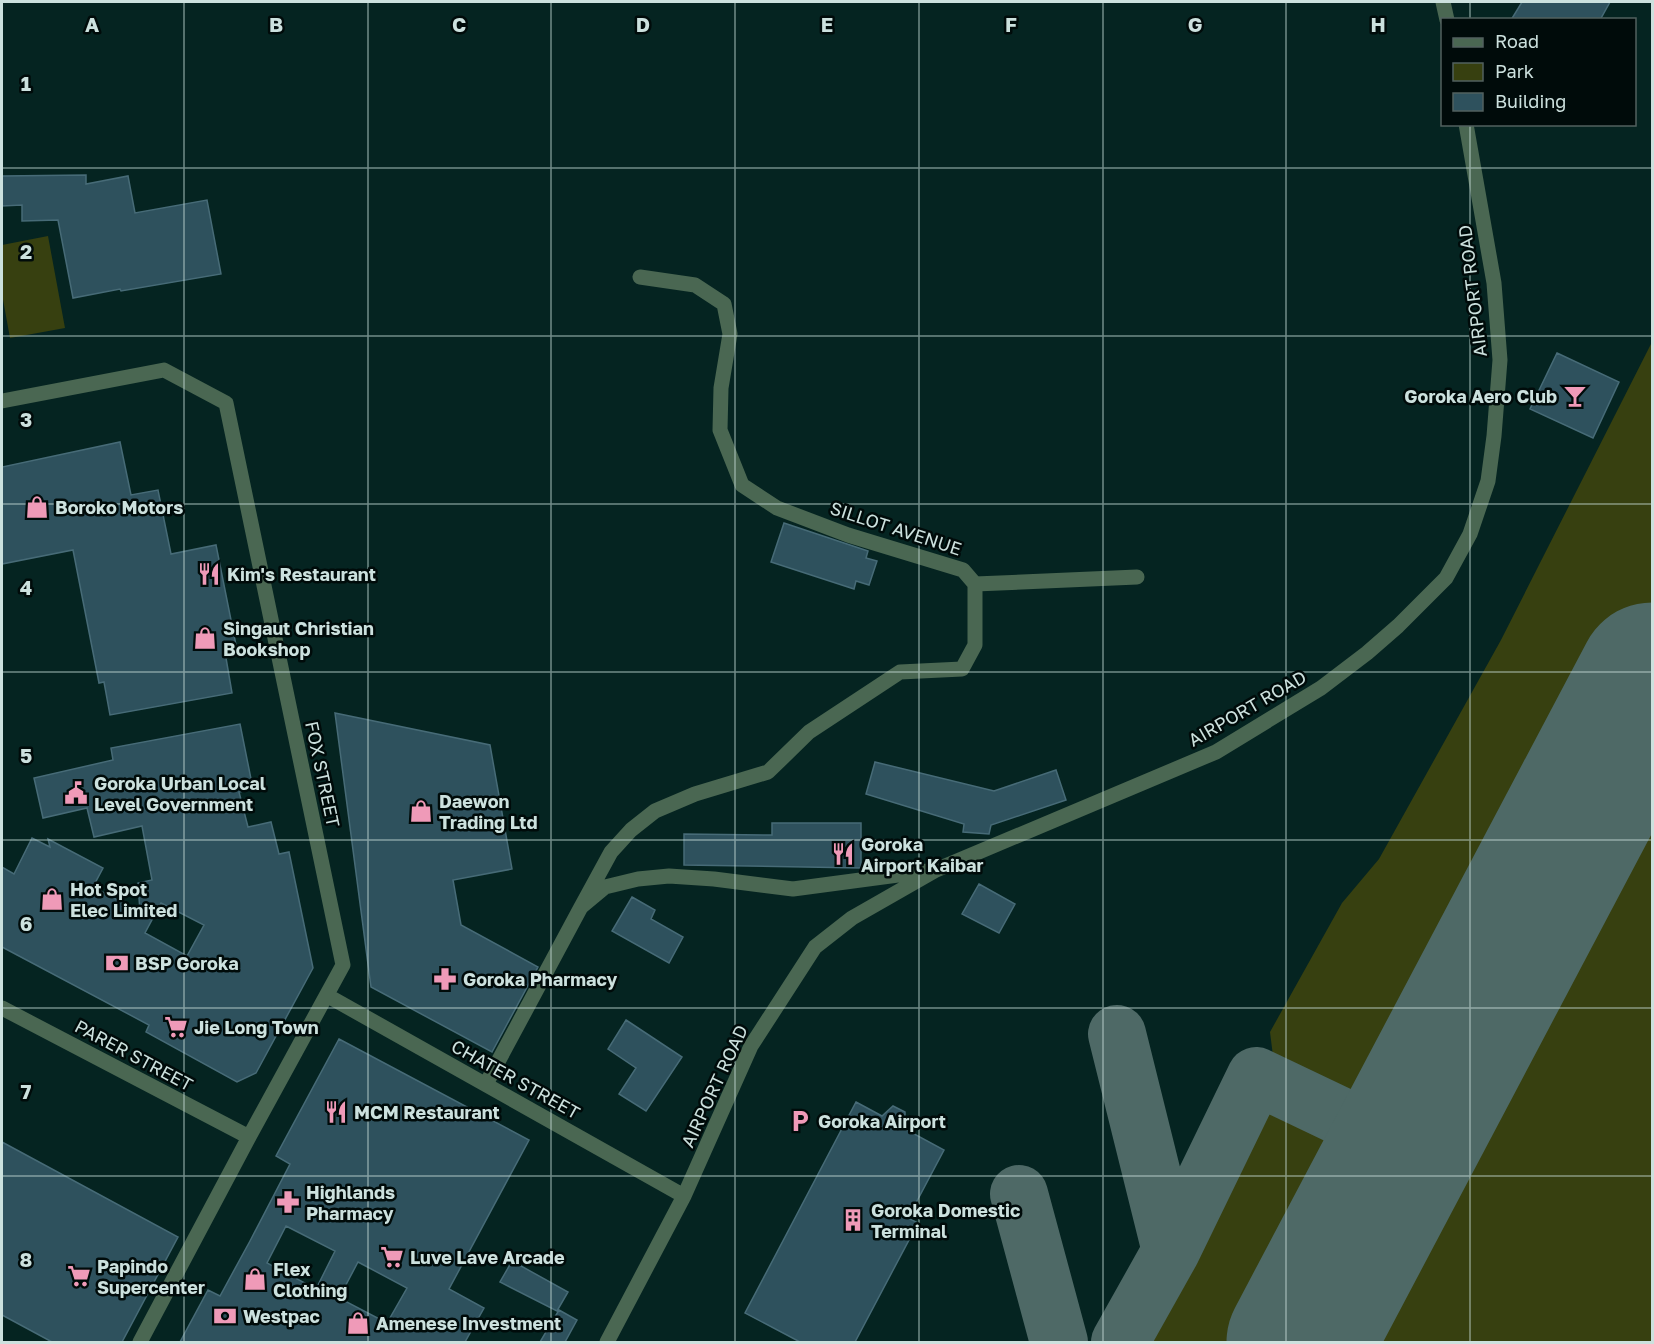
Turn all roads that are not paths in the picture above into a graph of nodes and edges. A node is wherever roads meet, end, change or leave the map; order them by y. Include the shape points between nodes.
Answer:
1 (1443, 2) edge
2 (1447, 18) edge
3 (1466, 126) edge
4 (640, 277) dead end
5 (2, 401) edge
6 (1137, 577) dead end
7 (975, 584) junction
8 (936, 870) junction
9 (581, 907) junction
10 (328, 996) junction
11 (2, 1008) edge
12 (486, 1084) junction
13 (249, 1137) junction
14 (684, 1196) junction
15 (140, 1342) edge
16 (607, 1342) edge

1 - 2 street
3 - 8 street, AIRPORT ROAD via 1494,282 1500,360 1488,481 1470,534 1446,578 1398,626 1321,688 1216,752
4 - 7 street, SILLOT AVENUE via 695,285 724,304 730,334 721,388 720,430 742,485 777,508 848,535 963,570
5 - 10 street, FOX STREET via 164,370 226,402 343,965
6 - 7 street
7 - 9 street via 975,645 962,669 900,672 809,732 768,772 695,794 655,811 611,852
8 - 9 street via 793,889 669,876 638,879 605,887
8 - 14 street, AIRPORT ROAD via 852,918 815,947 751,1046
9 - 12 street
10 - 12 street, CHATER STREET
10 - 13 street, FOX STREET
11 - 13 street, PARER STREET
12 - 14 street, CHATER STREET
13 - 15 street, FOX STREET
14 - 16 street, AIRPORT ROAD

